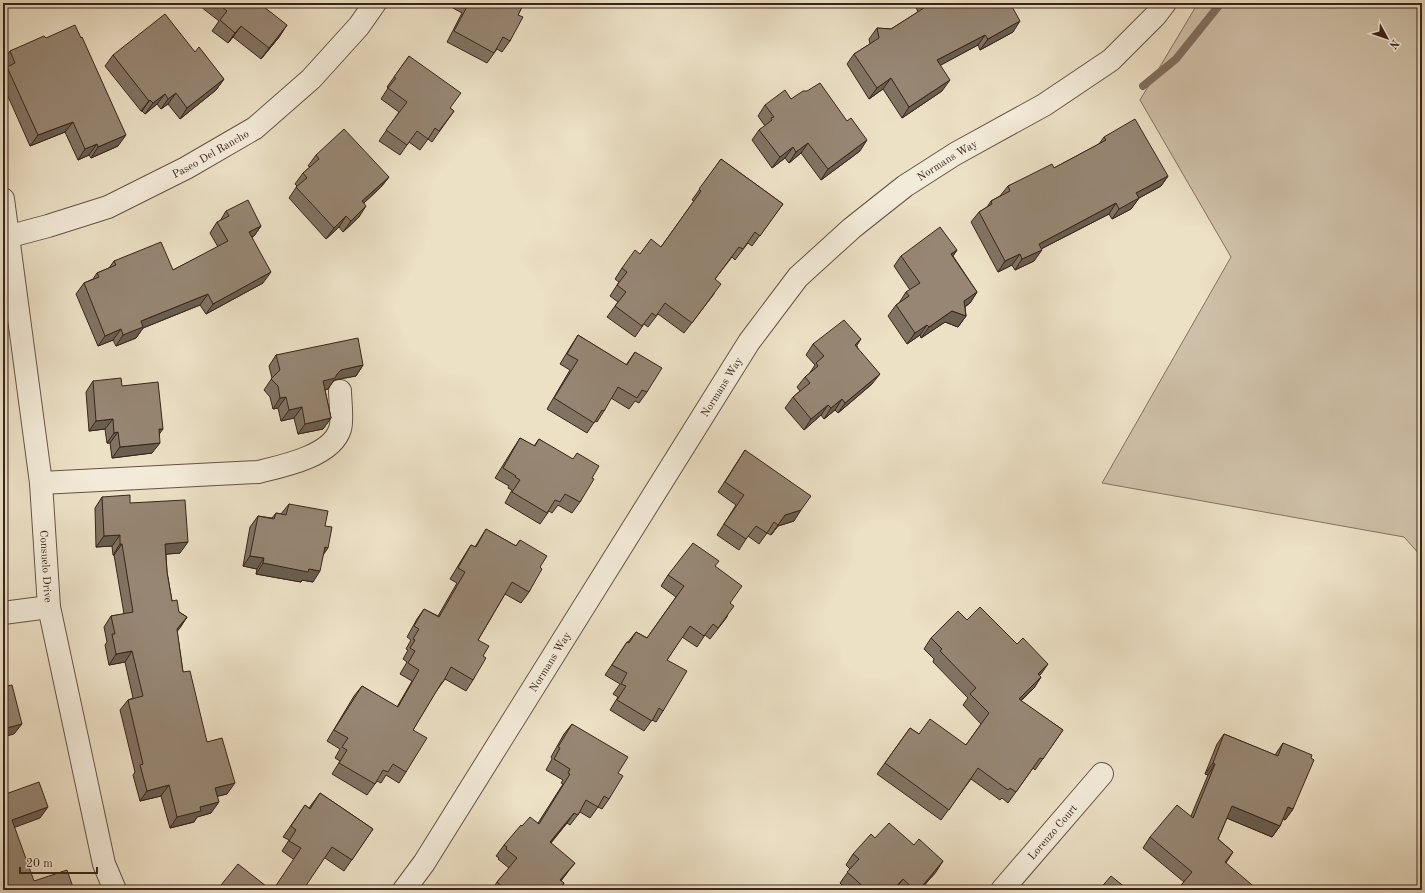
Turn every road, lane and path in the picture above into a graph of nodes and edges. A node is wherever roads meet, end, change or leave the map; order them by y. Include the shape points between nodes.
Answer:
1 (375, 3) edge
2 (1165, 3) edge
3 (3, 200) edge
4 (6, 238) edge
5 (340, 391) dead end
6 (40, 483) junction
7 (49, 607) junction
8 (3, 613) edge
9 (1102, 774) dead end
10 (115, 890) edge
11 (404, 890) edge
12 (1002, 890) edge

1 - 4 street, Paseo Del Rancho via 359,26 311,78 255,128 186,168 108,207
2 - 11 street, Normans Way via 1111,60 1044,105 954,154 905,186 852,228 798,277 749,342 424,863
3 - 4 street, Consuelo Drive
4 - 6 street, Consuelo Drive
5 - 6 street via 341,428 334,441 315,454 285,466 258,472
6 - 7 street, Consuelo Drive
7 - 8 street
7 - 10 street, Consuelo Drive via 104,864
9 - 12 street, Lorenzo Court

